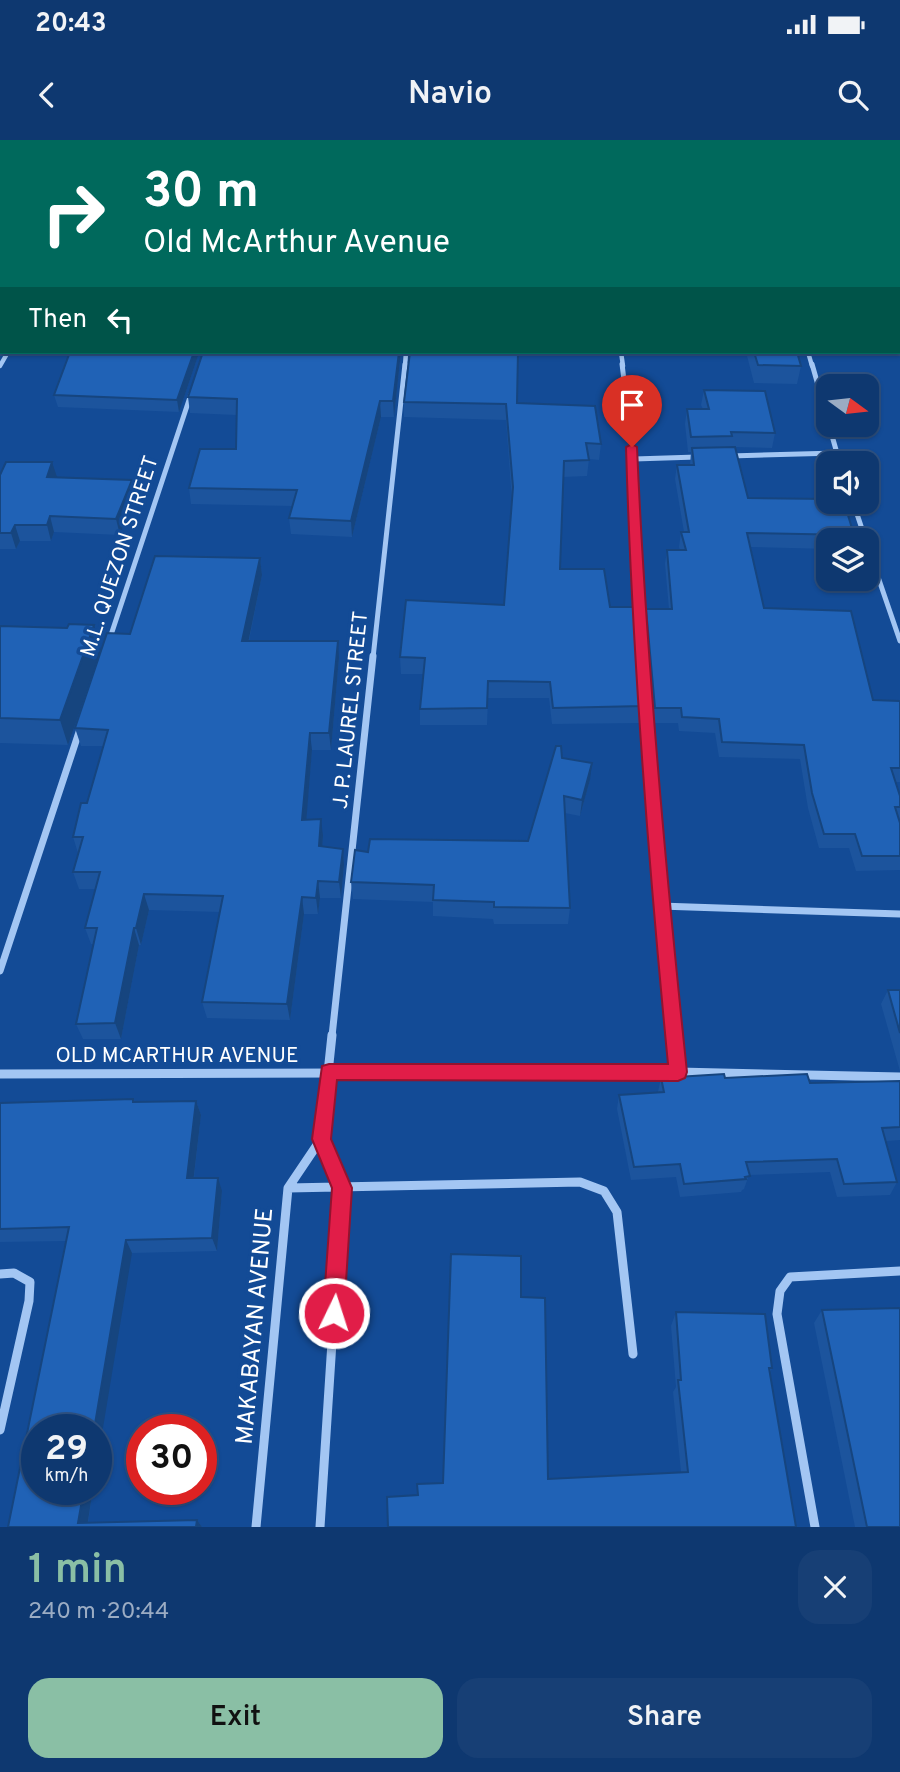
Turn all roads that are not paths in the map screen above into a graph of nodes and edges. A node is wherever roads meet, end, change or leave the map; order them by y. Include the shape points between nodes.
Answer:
1 (405, 354) edge
2 (621, 354) edge
3 (809, 354) edge
4 (816, 379) edge
5 (192, 391) edge
6 (816, 454) edge
7 (702, 457) edge
8 (715, 457) edge
9 (634, 459) junction
10 (879, 579) edge
11 (900, 641) edge
12 (105, 655) edge
13 (83, 721) edge
14 (660, 906) junction
15 (900, 914) edge
16 (0, 971) edge
17 (329, 1072) junction
18 (678, 1072) junction
19 (0, 1074) edge
20 (900, 1077) edge
21 (321, 1139) junction
22 (288, 1188) junction
23 (342, 1188) junction
24 (900, 1271) edge
25 (0, 1274) edge
26 (633, 1354) dead end
27 (0, 1430) edge
28 (256, 1527) edge
29 (320, 1527) edge
30 (815, 1527) edge

1 - 17 street, J. P. LAUREL STREET
2 - 9 street
3 - 4 street
5 - 12 street, M.L. QUEZON STREET
6 - 8 street
7 - 9 street
9 - 14 street via 636,593
10 - 11 street
13 - 16 street
14 - 15 street
14 - 18 street
17 - 18 street, OLD MCARTHUR AVENUE
17 - 19 street, OLD MCARTHUR AVENUE
17 - 21 street, MAKABAYAN AVENUE
18 - 20 street, OLD MCARTHUR AVENUE
21 - 22 street, MAKABAYAN AVENUE
21 - 23 street
22 - 23 street
22 - 28 street, MAKABAYAN AVENUE
23 - 26 street via 580,1182 604,1191 617,1212
23 - 29 street
24 - 30 street via 790,1277 780,1291 777,1314
25 - 27 street via 14,1273 30,1282

